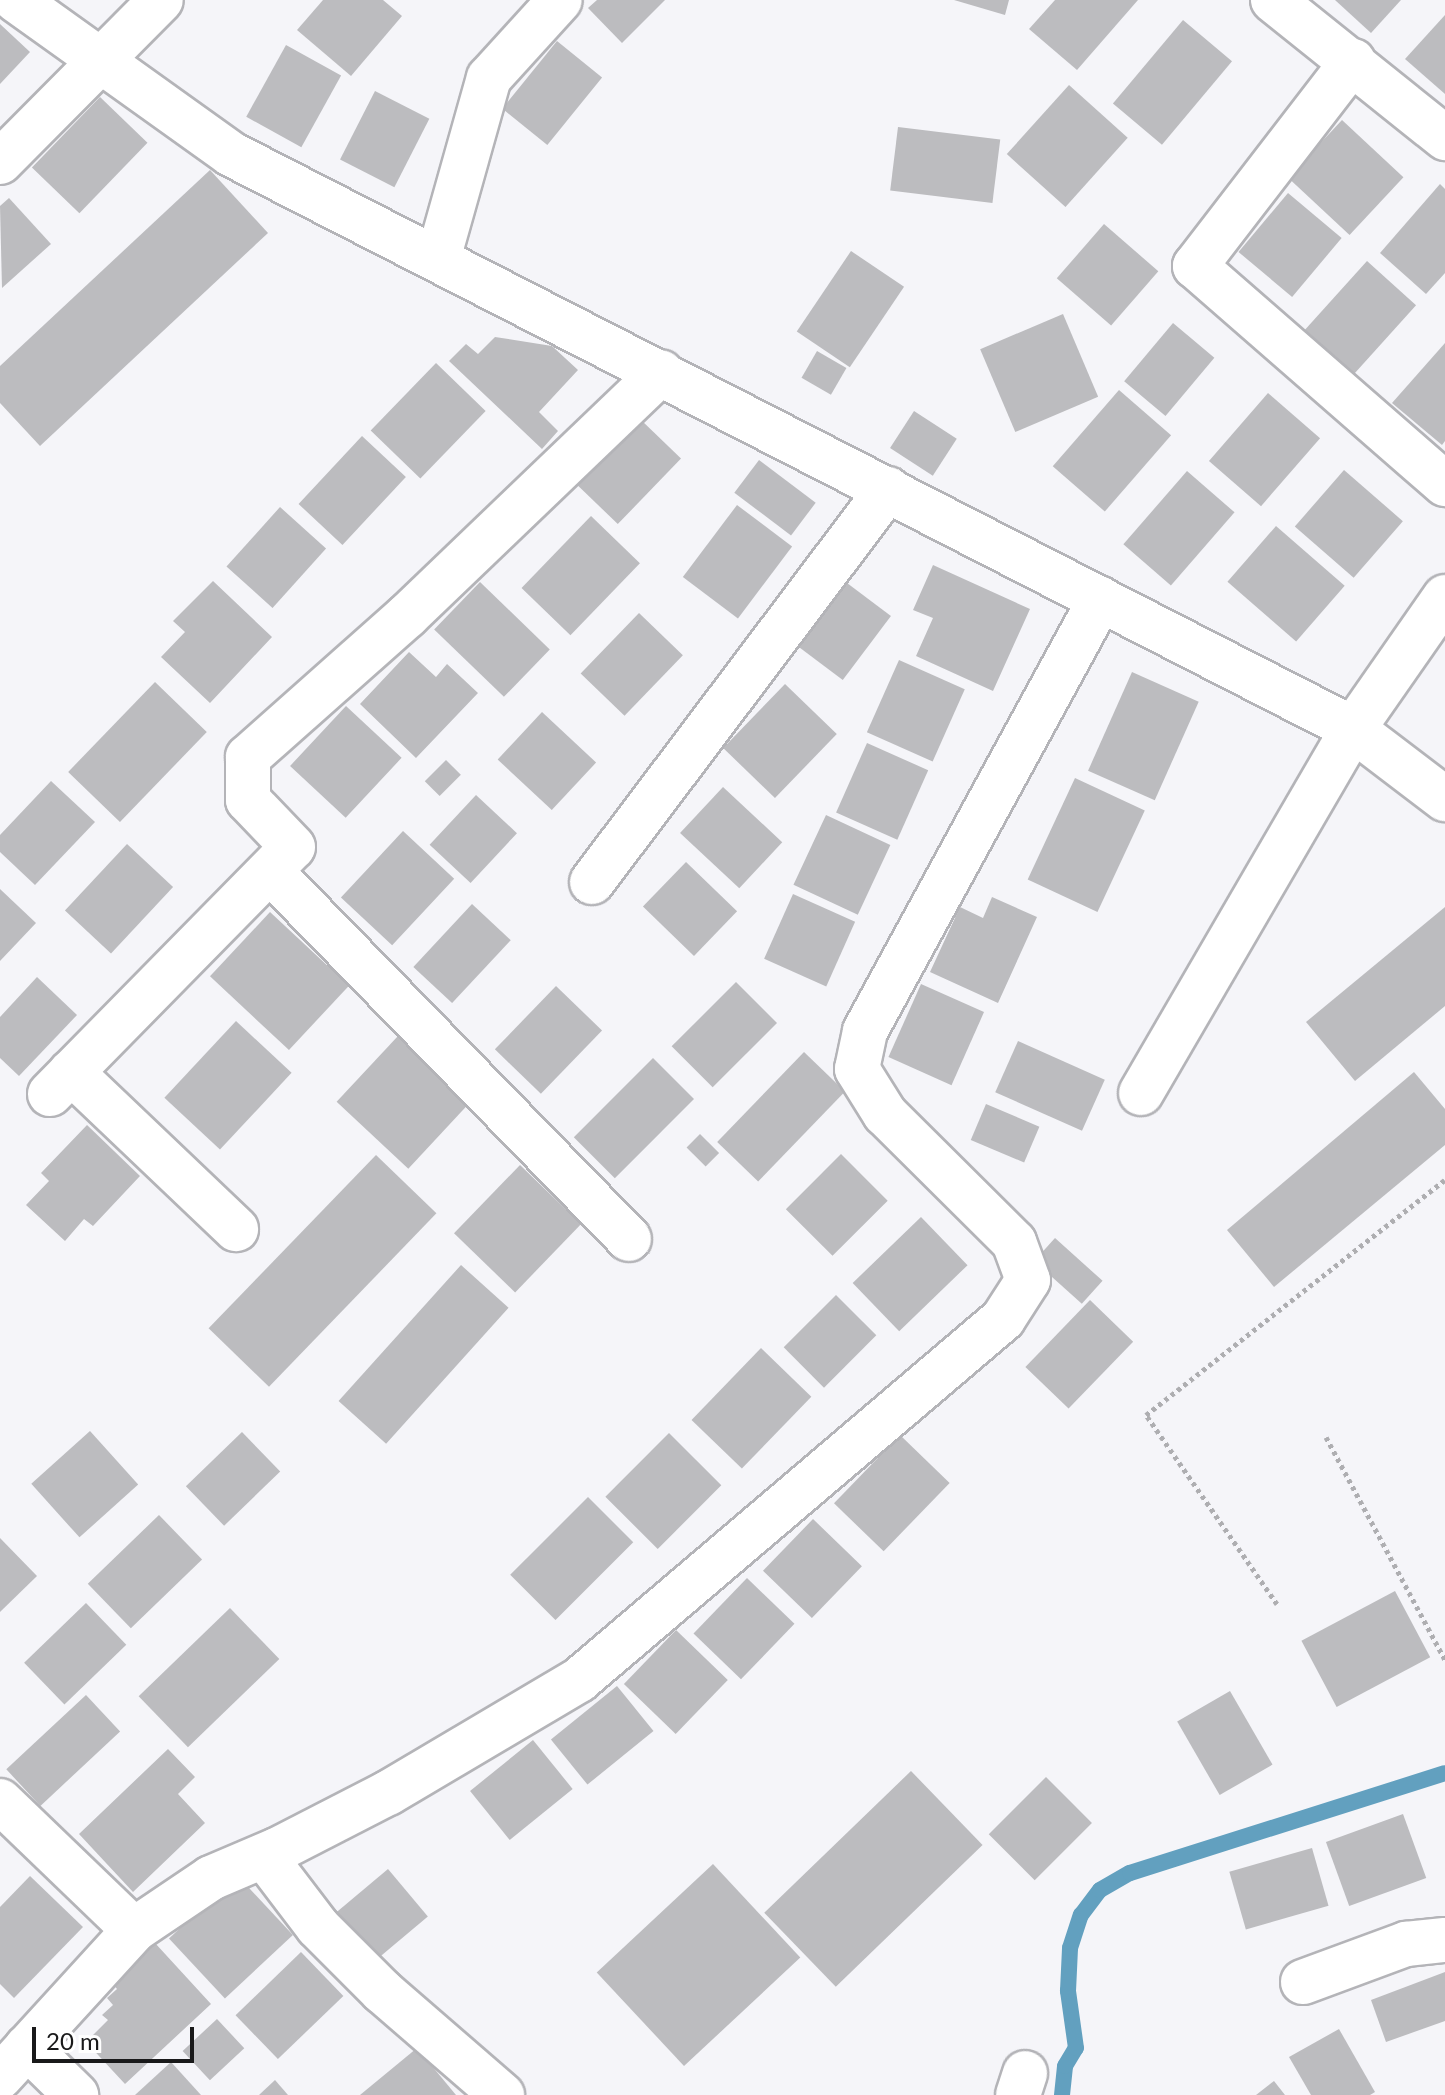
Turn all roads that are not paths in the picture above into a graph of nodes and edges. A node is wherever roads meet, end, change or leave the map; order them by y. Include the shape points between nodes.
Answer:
1 (16, 0) edge
2 (161, 0) edge
3 (560, 0) edge
4 (1273, 0) edge
5 (100, 61) junction
6 (1353, 61) junction
7 (1445, 138) edge
8 (0, 162) edge
9 (438, 259) junction
10 (661, 372) junction
11 (1445, 484) edge
12 (888, 489) junction
13 (1445, 597) edge
14 (1101, 599) junction
15 (1353, 729) junction
16 (1445, 799) edge
17 (270, 871) junction
18 (592, 882) dead end
19 (1141, 1093) dead end
20 (236, 1229) dead end
21 (629, 1239) dead end
22 (0, 1801) edge
23 (264, 1856) junction
24 (134, 1930) junction
25 (1445, 1940) edge
26 (1303, 1982) dead end
27 (14, 2062) edge
28 (76, 2095) edge
29 (502, 2095) edge

1 - 5 street
2 - 5 street
3 - 9 street via 489,78
4 - 6 street
5 - 8 street
5 - 9 street via 231,154
6 - 7 street
6 - 11 street via 1195,266
9 - 10 street
10 - 12 street
10 - 17 street via 407,616 248,757 248,800 293,847
12 - 14 street
12 - 18 street
13 - 15 street
14 - 15 street
14 - 23 street via 865,1031 857,1069 885,1114 1014,1242 1028,1280 1003,1319 579,1680 388,1793
15 - 16 street
15 - 19 street
17 - 20 street via 60,1083
17 - 21 street
22 - 24 street
23 - 24 street via 211,1878
23 - 29 street via 318,1927 382,1991
24 - 27 street
25 - 26 street via 1406,1944
27 - 28 street

